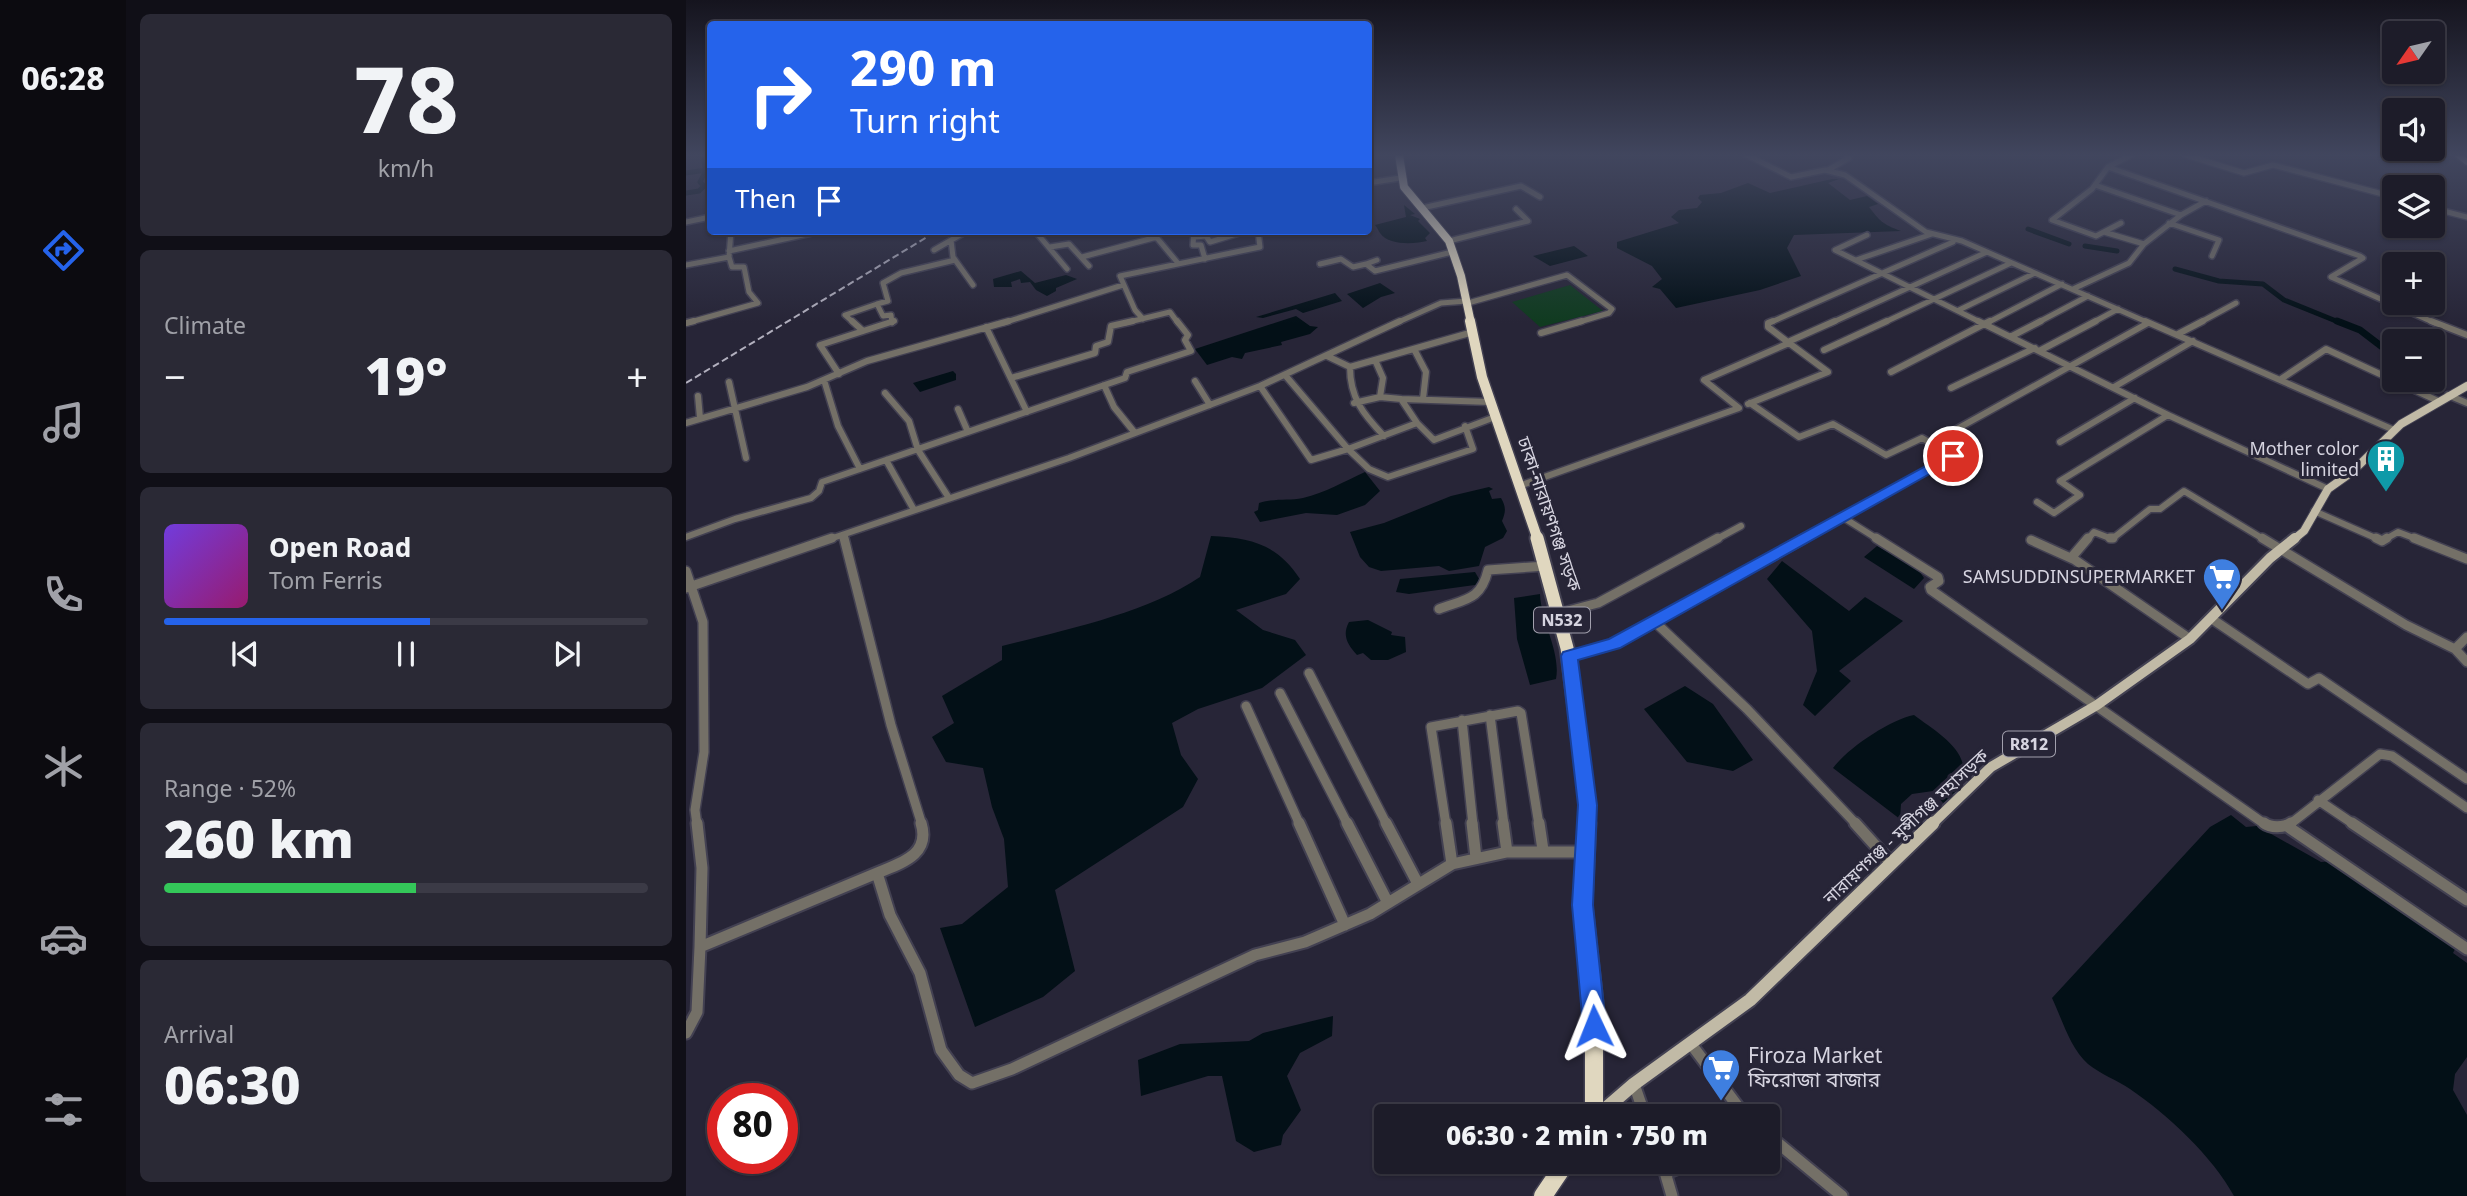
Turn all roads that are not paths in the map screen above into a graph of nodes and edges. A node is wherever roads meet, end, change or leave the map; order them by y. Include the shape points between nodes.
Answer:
1 (1424, 211) edge
2 (1518, 211) edge
3 (1895, 211) edge
4 (2063, 211) edge
5 (2168, 211) edge
6 (2188, 211) edge
7 (2233, 211) edge
8 (2445, 211) edge
9 (2180, 215) junction
10 (2467, 217) edge
11 (707, 218) edge
12 (686, 222) edge
13 (2121, 223) dead end
14 (2169, 223) junction
15 (2104, 232) junction
16 (1931, 234) junction
17 (731, 235) edge
18 (805, 235) edge
19 (960, 235) edge
20 (1039, 235) edge
21 (1149, 235) edge
22 (1157, 235) edge
23 (1194, 235) edge
24 (1200, 235) edge
25 (1225, 235) edge
26 (1258, 235) edge
27 (1867, 235) dead end
28 (2096, 236) junction
29 (951, 240) junction
30 (1953, 242) junction
31 (2085, 243) dead end
32 (2144, 244) junction
33 (1050, 247) junction
34 (1450, 247) junction
35 (934, 250) dead end
36 (1987, 253) junction
37 (729, 254) junction
38 (2212, 256) dead end
39 (1082, 257) junction
40 (1205, 259) junction
41 (956, 260) junction
42 (1377, 260) dead end
43 (1856, 260) junction
44 (1177, 262) junction
45 (2011, 263) junction
46 (1320, 264) dead end
47 (1366, 264) junction
48 (686, 265) edge
49 (1089, 266) dead end
50 (1067, 269) dead end
51 (1881, 272) junction
52 (2035, 273) junction
53 (973, 285) dead end
54 (1123, 285) junction
55 (2062, 285) junction
56 (1909, 286) junction
57 (2073, 289) junction
58 (2088, 296) junction
59 (1934, 298) junction
60 (1468, 302) junction
61 (2236, 303) dead end
62 (877, 304) junction
63 (2118, 309) junction
64 (1959, 310) junction
65 (1143, 319) junction
66 (686, 323) edge
67 (2148, 323) junction
68 (1987, 324) junction
69 (986, 327) junction
70 (863, 331) junction
71 (1473, 332) junction
72 (1541, 333) dead end
73 (2178, 334) junction
74 (2467, 335) edge
75 (2012, 336) junction
76 (2193, 341) junction
77 (1789, 342) junction
78 (1414, 349) junction
79 (2038, 349) junction
80 (1824, 350) dead end
81 (1327, 356) junction
82 (1374, 360) junction
83 (2072, 366) junction
84 (1350, 367) junction
85 (1891, 372) dead end
86 (839, 374) junction
87 (1285, 375) junction
88 (1011, 379) junction
89 (2281, 379) junction
90 (824, 380) junction
91 (1195, 381) dead end
92 (729, 382) dead end
93 (1104, 385) junction
94 (1260, 386) junction
95 (2467, 386) edge
96 (2114, 387) junction
97 (1951, 388) dead end
98 (885, 393) dead end
99 (698, 396) dead end
100 (1380, 397) junction
101 (2135, 398) junction
102 (2443, 398) junction
103 (1401, 399) junction
104 (1423, 399) junction
105 (1490, 402) junction
106 (1354, 403) junction
107 (1750, 403) junction
108 (2467, 403) edge
109 (1210, 405) junction
110 (734, 407) junction
111 (1739, 408) junction
112 (958, 409) dead end
113 (1027, 412) junction
114 (2168, 415) junction
115 (1495, 417) junction
116 (701, 418) junction
117 (686, 423) edge
118 (1417, 423) junction
119 (1465, 426) junction
120 (2394, 430) junction
121 (968, 432) junction
122 (1135, 433) junction
123 (1383, 437) junction
124 (2060, 442) dead end
125 (1350, 447) junction
126 (918, 450) junction
127 (1953, 456) junction
128 (746, 458) dead end
129 (886, 460) junction
130 (860, 469) junction
131 (1519, 486) junction
132 (2328, 489) junction
133 (949, 498) junction
134 (2037, 502) dead end
135 (914, 510) junction
136 (2314, 511) junction
137 (1844, 518) junction
138 (1741, 526) dead end
139 (843, 535) junction
140 (686, 537) edge
141 (2031, 540) dead end
142 (2282, 550) junction
143 (2071, 558) junction
144 (2467, 559) edge
145 (1546, 566) junction
146 (686, 571) edge
147 (687, 587) edge
148 (1439, 609) dead end
149 (1560, 614) junction
150 (2212, 619) junction
151 (1655, 622) junction
152 (2467, 637) edge
153 (2190, 639) junction
154 (2455, 649) junction
155 (1569, 656) junction
156 (2467, 662) edge
157 (1309, 673) dead end
158 (1280, 693) dead end
159 (2097, 705) junction
160 (1246, 706) dead end
161 (1490, 715) junction
162 (1462, 720) junction
163 (2467, 779) edge
164 (2449, 797) junction
165 (2318, 800) junction
166 (2467, 808) edge
167 (2467, 813) edge
168 (2287, 826) junction
169 (1543, 850) junction
170 (1507, 852) junction
171 (1588, 852) junction
172 (1476, 858) junction
173 (1452, 864) junction
174 (1892, 864) junction
175 (877, 873) junction
176 (1418, 882) junction
177 (2467, 900) edge
178 (1388, 903) junction
179 (1345, 925) junction
180 (700, 947) junction
181 (2467, 949) edge
182 (686, 1033) edge
183 (1691, 1044) junction
184 (1634, 1084) junction
185 (1595, 1104) edge
186 (1610, 1104) edge
187 (1641, 1104) edge
188 (1734, 1104) edge
189 (1780, 1145) edge
190 (1558, 1174) edge
191 (1666, 1174) edge
192 (1543, 1196) edge
193 (1672, 1196) edge
194 (1842, 1196) edge

1 - 34 highway, ঢাকা-নারায়ণগঞ্জ সড়ক / N532
2 - 34 street via 1528,221
3 - 16 street
4 - 28 street via 2052,220
5 - 9 street
6 - 9 street
7 - 74 street via 2362,257 2331,277
8 - 10 street
9 - 14 street
11 - 12 street
13 - 15 street
14 - 32 street
14 - 38 street via 2219,240
15 - 28 street
15 - 32 street
16 - 30 street
16 - 43 street
17 - 37 street
18 - 37 street
19 - 29 street
20 - 33 street
21 - 39 street
22 - 44 street
23 - 40 street via 1193,245 1201,245
24 - 25 street via 1210,242
26 - 40 street via 1260,247
27 - 43 street via 1835,250
28 - 31 street
29 - 35 street
29 - 41 street
30 - 36 street via 1960,240
30 - 51 street
32 - 57 street via 2129,263
33 - 39 street via 1069,244
33 - 50 street
34 - 47 street via 1375,271
34 - 60 highway, ঢাকা-নারায়ণগঞ্জ সড়ক / N532
36 - 45 street
36 - 56 street
37 - 48 street
37 - 66 street via 732,267 744,267 749,292 758,303
39 - 49 street
40 - 44 street
41 - 53 street
41 - 62 street via 899,274 883,283 888,301
42 - 47 street
43 - 51 street
44 - 54 street via 1121,275
45 - 52 street
45 - 59 street
46 - 47 street via 1341,259 1353,267
51 - 56 street
51 - 77 street via 1767,325
52 - 55 street
52 - 64 street
54 - 65 street
54 - 69 street
55 - 57 street
55 - 68 street
56 - 59 street
56 - 77 street
57 - 58 street
58 - 63 street
58 - 75 street
59 - 64 street
59 - 80 street
60 - 71 highway, ঢাকা-নারায়ণগঞ্জ সড়ক / N532
60 - 72 street via 1566,275 1612,309
60 - 81 street via 1441,303
61 - 73 street
62 - 70 street via 845,315
62 - 70 street via 883,316 891,315 893,323
63 - 67 street
63 - 79 street
64 - 68 street
65 - 88 street via 1110,327 1108,342 1096,346 1095,353
65 - 93 street via 1172,312 1188,335 1185,340 1191,351 1127,372 1125,378
67 - 73 street
67 - 83 street
68 - 75 street
68 - 85 street
69 - 86 street via 867,361
69 - 88 street
70 - 86 street via 820,345
71 - 78 street
71 - 105 highway, ঢাকা-নারায়ণগঞ্জ সড়ক / N532
73 - 76 street
75 - 79 street
76 - 89 street
76 - 96 street
77 - 107 street via 1828,372
77 - 111 street via 1704,380
78 - 82 street
78 - 104 street via 1427,372
79 - 83 street
79 - 97 street
81 - 84 street
81 - 87 street
82 - 84 street
82 - 100 street via 1383,378
83 - 96 street
83 - 127 street via 1946,435
84 - 106 street via 1349,391
86 - 90 street
87 - 94 street
87 - 125 street
88 - 113 street
89 - 102 street via 2326,349
89 - 120 street
90 - 110 street
90 - 130 street via 841,441
91 - 109 street
92 - 110 street
93 - 113 street
93 - 122 street via 1114,407
94 - 109 street
94 - 125 street via 1311,460
95 - 102 main road, নারায়ণগঞ্জ - মুন্সীগঞ্জ মহাসড়ক / R812
96 - 101 street
98 - 126 street via 909,421
99 - 116 street
100 - 103 street
100 - 106 street
101 - 114 street
101 - 124 street
102 - 108 street
102 - 120 main road, নারায়ণগঞ্জ - মুন্সীগঞ্জ মহাসড়ক / R812
103 - 104 street
103 - 118 street
104 - 105 street
105 - 115 highway, ঢাকা-নারায়ণগঞ্জ সড়ক / N532
106 - 123 street
107 - 111 street
107 - 127 street via 1799,437 1833,424 1886,455 1922,439
109 - 122 street
110 - 116 street
110 - 128 street
111 - 131 street
112 - 121 street
113 - 121 street
114 - 132 street
114 - 134 street via 2060,481 2080,495 2054,513
115 - 119 street
115 - 131 highway, ঢাকা-নারায়ণগঞ্জ সড়ক / N532
116 - 117 street
118 - 119 street via 1432,440
118 - 123 street
119 - 125 street via 1473,449 1396,477 1377,475
120 - 132 main road, নারায়ণগঞ্জ - মুন্সীগঞ্জ মহাসড়ক / R812
121 - 126 street
122 - 133 street
123 - 125 street
126 - 129 street
126 - 133 street
127 - 137 street
129 - 130 street
129 - 135 street
130 - 140 street via 822,482 811,498
131 - 145 highway, ঢাকা-নারায়ণগঞ্জ সড়ক / N532
132 - 136 main road, নারায়ণগঞ্জ - মুন্সীগঞ্জ মহাসড়ক / R812
133 - 135 street
135 - 139 street
136 - 142 main road, নারায়ণগঞ্জ - মুন্সীগঞ্জ মহাসড়ক / R812 via 2304,531
136 - 144 street via 2382,541 2398,531
137 - 151 street
137 - 159 street via 1938,577 1940,581 1931,590
138 - 149 street via 1598,603
139 - 147 street
139 - 175 street via 891,725 925,835 916,856
141 - 143 street
142 - 143 street via 2184,491 2160,509 2150,509 2112,540 2094,532
142 - 150 main road, নারায়ণগঞ্জ - মুন্সীগঞ্জ মহাসড়ক / R812
142 - 154 street via 2406,625
143 - 153 street
145 - 148 street via 1488,570 1484,587 1475,596
145 - 149 highway, ঢাকা-নারায়ণগঞ্জ সড়ক / N532
146 - 147 street
147 - 180 street via 703,622 704,752 695,810 702,868
149 - 155 highway, ঢাকা-নারায়ণগঞ্জ সড়ক / N532
150 - 153 main road, নারায়ণগঞ্জ - মুন্সীগঞ্জ মহাসড়ক / R812
150 - 163 street via 2308,684 2318,678 2330,685
151 - 155 street via 1614,644
151 - 174 street via 1787,747
152 - 154 street
153 - 159 main road, নারায়ণগঞ্জ - মুন্সীগঞ্জ মহাসড়ক / R812
154 - 156 street
155 - 171 highway, ঢাকা-নারায়ণগঞ্জ সড়ক / N532 via 1588,805
157 - 176 street
158 - 178 street
159 - 168 street via 2268,826
159 - 174 main road, নারায়ণগঞ্জ - মুন্সীগঞ্জ মহাসড়ক / R812 via 1991,767
160 - 179 street
161 - 162 street
161 - 169 street via 1518,711 1522,717
161 - 170 street
162 - 172 street
162 - 173 street via 1431,727
164 - 165 street via 2385,754 2363,764
164 - 166 street
164 - 167 street
165 - 168 street
165 - 177 street
168 - 181 street
169 - 170 street
169 - 171 street
170 - 172 street
171 - 185 highway, ঢাকা-নারায়ণগঞ্জ সড়ক / N532 via 1583,905 1594,1002
172 - 173 street
173 - 176 street
174 - 183 main road, নারায়ণগঞ্জ - মুন্সীগঞ্জ মহাসড়ক / R812 via 1750,1000
175 - 179 street via 891,915 921,976 934,1034 948,1060 972,1083 1012,1069 1255,955 1306,942
175 - 180 street
176 - 178 street
178 - 179 street
180 - 182 street via 697,1012
183 - 184 main road, নারায়ণগঞ্জ - মুন্সীগঞ্জ মহাসড়ক / R812
183 - 188 street
184 - 186 main road, নারায়ণগঞ্জ - মুন্সীগঞ্জ মহাসড়ক / R812
184 - 187 street
189 - 194 street
190 - 192 highway
191 - 193 street

